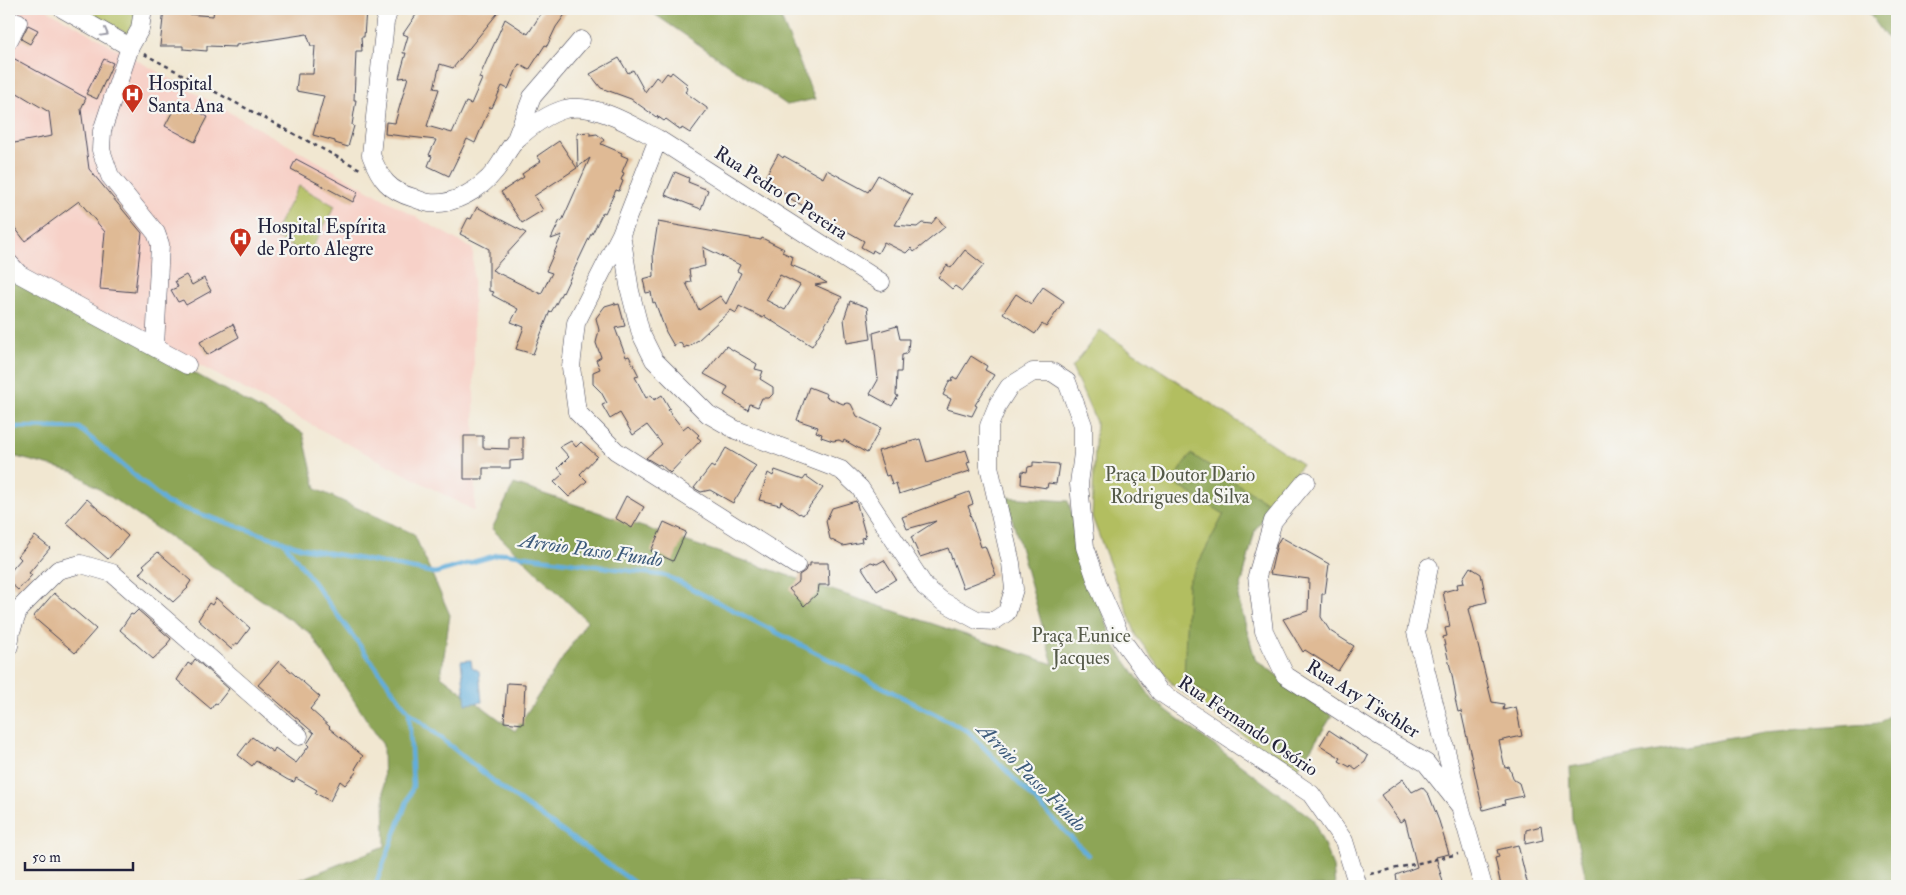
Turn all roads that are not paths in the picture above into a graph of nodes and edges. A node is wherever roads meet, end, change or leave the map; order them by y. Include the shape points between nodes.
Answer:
1 (62, 9) edge
2 (143, 9) edge
3 (389, 9) edge
4 (21, 15) edge
5 (9, 40) edge
6 (581, 40) dead end
7 (130, 47) junction
8 (658, 139) junction
9 (516, 140) junction
10 (621, 234) junction
11 (9, 264) edge
12 (881, 282) dead end
13 (155, 347) junction
14 (187, 365) dead end
15 (1306, 481) dead end
16 (796, 565) dead end
17 (1428, 567) dead end
18 (9, 646) edge
19 (299, 736) dead end
20 (1460, 806) junction
21 (1357, 882) edge
22 (1483, 886) edge

1 -> 7 street
2 - 7 street via 140,30
3 - 9 street via 371,155 385,182 398,192 430,203 453,200 473,190 494,172
4 - 5 street
6 - 9 street via 532,96
7 - 13 street via 102,131 101,150 110,176 156,233 160,244
8 - 9 street via 594,110 566,109 541,120
8 - 10 street
8 - 12 street, Rua Pedro C Pereira
10 - 16 street via 576,323 571,368 577,412 616,451
10 - 21 street, Rua Fernando Osório via 630,291 642,334 654,360 708,414 736,430 841,470 860,488 925,587 942,601 977,620 994,621 1007,612 1014,589 989,466 989,426 1009,386 1032,372 1052,372 1066,382 1083,426 1080,484 1085,547 1122,640 1160,692 1311,794 1344,841
11 - 13 street via 19,274
13 - 14 street
15 - 20 street, Rua Ary Tischler via 1273,521 1257,576 1264,631 1286,674 1426,763
17 - 20 street via 1416,632
18 - 19 street via 19,609 58,570 81,564 112,573
20 - 22 street

